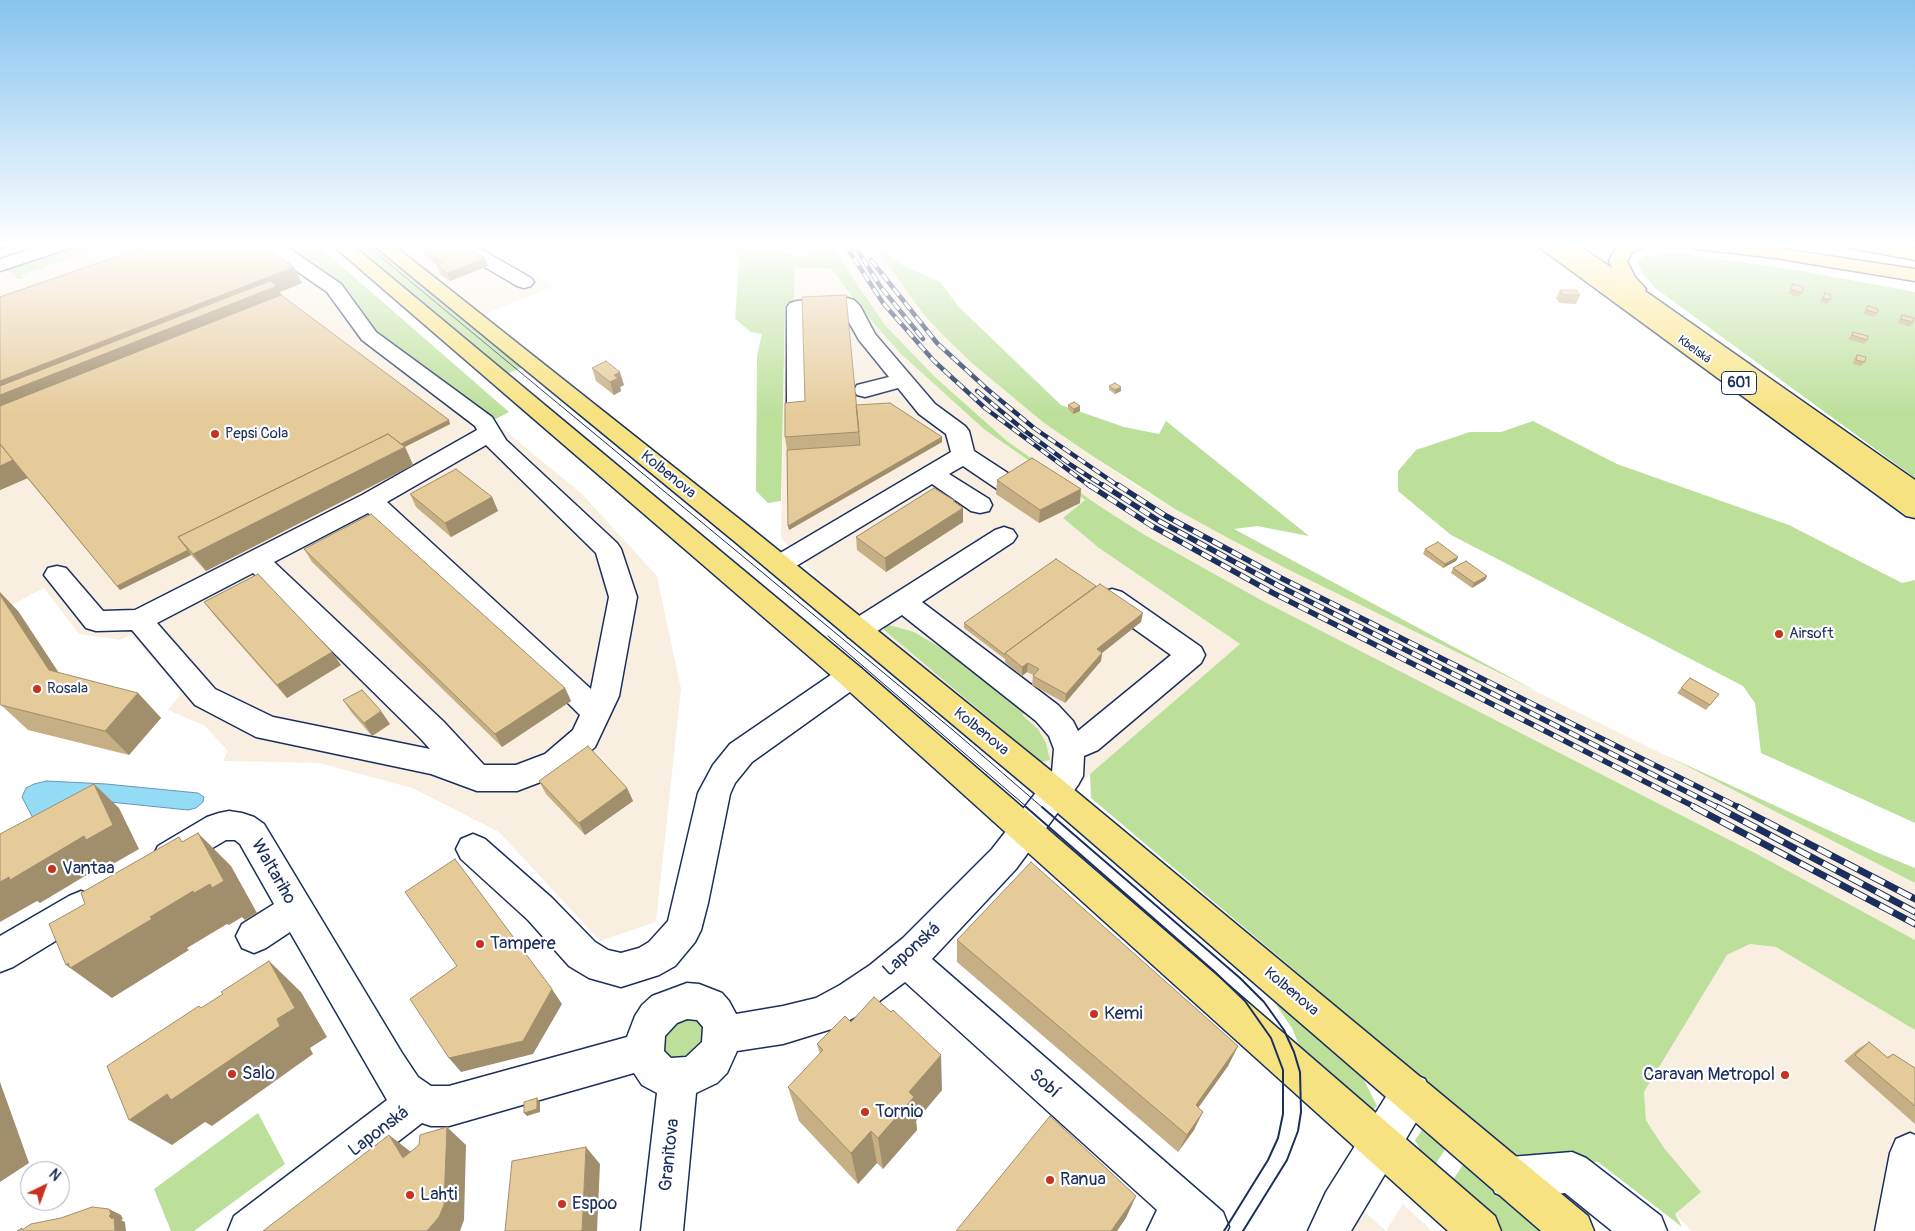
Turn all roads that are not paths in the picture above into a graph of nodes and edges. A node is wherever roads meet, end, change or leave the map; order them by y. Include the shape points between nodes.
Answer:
1 (343, 300) edge
2 (407, 300) edge
3 (452, 300) edge
4 (1626, 300) edge
5 (1646, 300) edge
6 (1650, 300) edge
7 (1672, 319) junction
8 (866, 390) dead end
9 (909, 401) junction
10 (798, 413) edge
11 (490, 433) junction
12 (963, 455) junction
13 (933, 474) junction
14 (1915, 492) edge
15 (371, 501) junction
16 (980, 505) dead end
17 (1915, 510) edge
18 (1051, 513) edge
19 (1004, 536) dead end
20 (256, 560) junction
21 (779, 565) junction
22 (57, 575) dead end
23 (1110, 597) edge
24 (903, 601) junction
25 (139, 620) junction
26 (858, 630) junction
27 (851, 676) junction
28 (596, 712) junction
29 (1069, 749) junction
30 (477, 778) junction
31 (1055, 792) junction
32 (1026, 830) junction
33 (473, 850) dead end
34 (147, 869) edge
35 (105, 893) edge
36 (295, 910) junction
37 (254, 936) dead end
38 (0, 955) edge
39 (906, 959) junction
40 (722, 1035) junction
41 (645, 1052) junction
42 (678, 1078) junction
43 (1411, 1093) junction
44 (417, 1102) junction
45 (1381, 1143) junction
46 (1910, 1153) dead end
47 (1510, 1178) junction
48 (1187, 1222) edge
49 (249, 1231) edge
50 (662, 1231) edge
51 (1329, 1231) edge
52 (1480, 1231) edge
53 (1573, 1231) edge
54 (1646, 1231) edge
55 (1896, 1231) edge

1 - 11 street via 369,336 484,422
2 - 27 main road
3 - 21 main road, Kolbenova
4 - 17 main road, Kbelská / 601
5 - 7 main road, Kbelská / 601
6 - 7 main road
7 - 14 main road, Kbelská / 601
8 - 9 street
9 - 10 street via 847,304 797,307
9 - 12 street via 957,431
11 - 15 street
11 - 28 street via 497,444 608,549 623,598 604,696
12 - 13 street
12 - 18 street
13 - 16 street
13 - 21 street
15 - 20 street
15 - 28 street
19 - 24 street
20 - 25 street
20 - 30 street via 432,730
21 - 26 main road, Kolbenova
22 - 25 street via 96,621
23 - 29 street via 1191,655 1088,741
24 - 26 street
24 - 29 street via 1047,714 1062,730
25 - 30 street via 205,696 267,728 433,762
26 - 31 main road, Kolbenova
27 - 32 main road
27 - 33 street via 741,753 724,774 714,793 683,930 662,954 646,963 620,970 602,966 582,954 540,909
28 - 30 street via 584,738 556,763 517,778
29 - 31 street, Laponská via 1067,776
31 - 32 street, Laponská
31 - 43 main road, Kolbenova
32 - 39 street, Laponská via 1004,859
32 - 45 main road
34 - 36 street, Waltariho via 219,827 242,827 252,834
35 - 38 street
36 - 37 street
36 - 44 street, Waltariho via 388,1067 404,1091
39 - 40 street, Laponská via 853,998 822,1014 783,1025
39 - 48 street, Sobí
40 - 41 street via 721,1023 709,1006 687,1001 664,1009 655,1018 644,1040
40 - 42 street via 713,1059 703,1069 691,1076
41 - 42 street via 656,1071
41 - 44 street, Laponská via 449,1106
42 - 50 street, Granitova
43 - 45 street
43 - 47 main road, Kolbenova
44 - 49 street, Laponská
45 - 51 street
45 - 52 main road
46 - 55 street
47 - 53 main road, Kolbenova
47 - 54 street via 1572,1172

